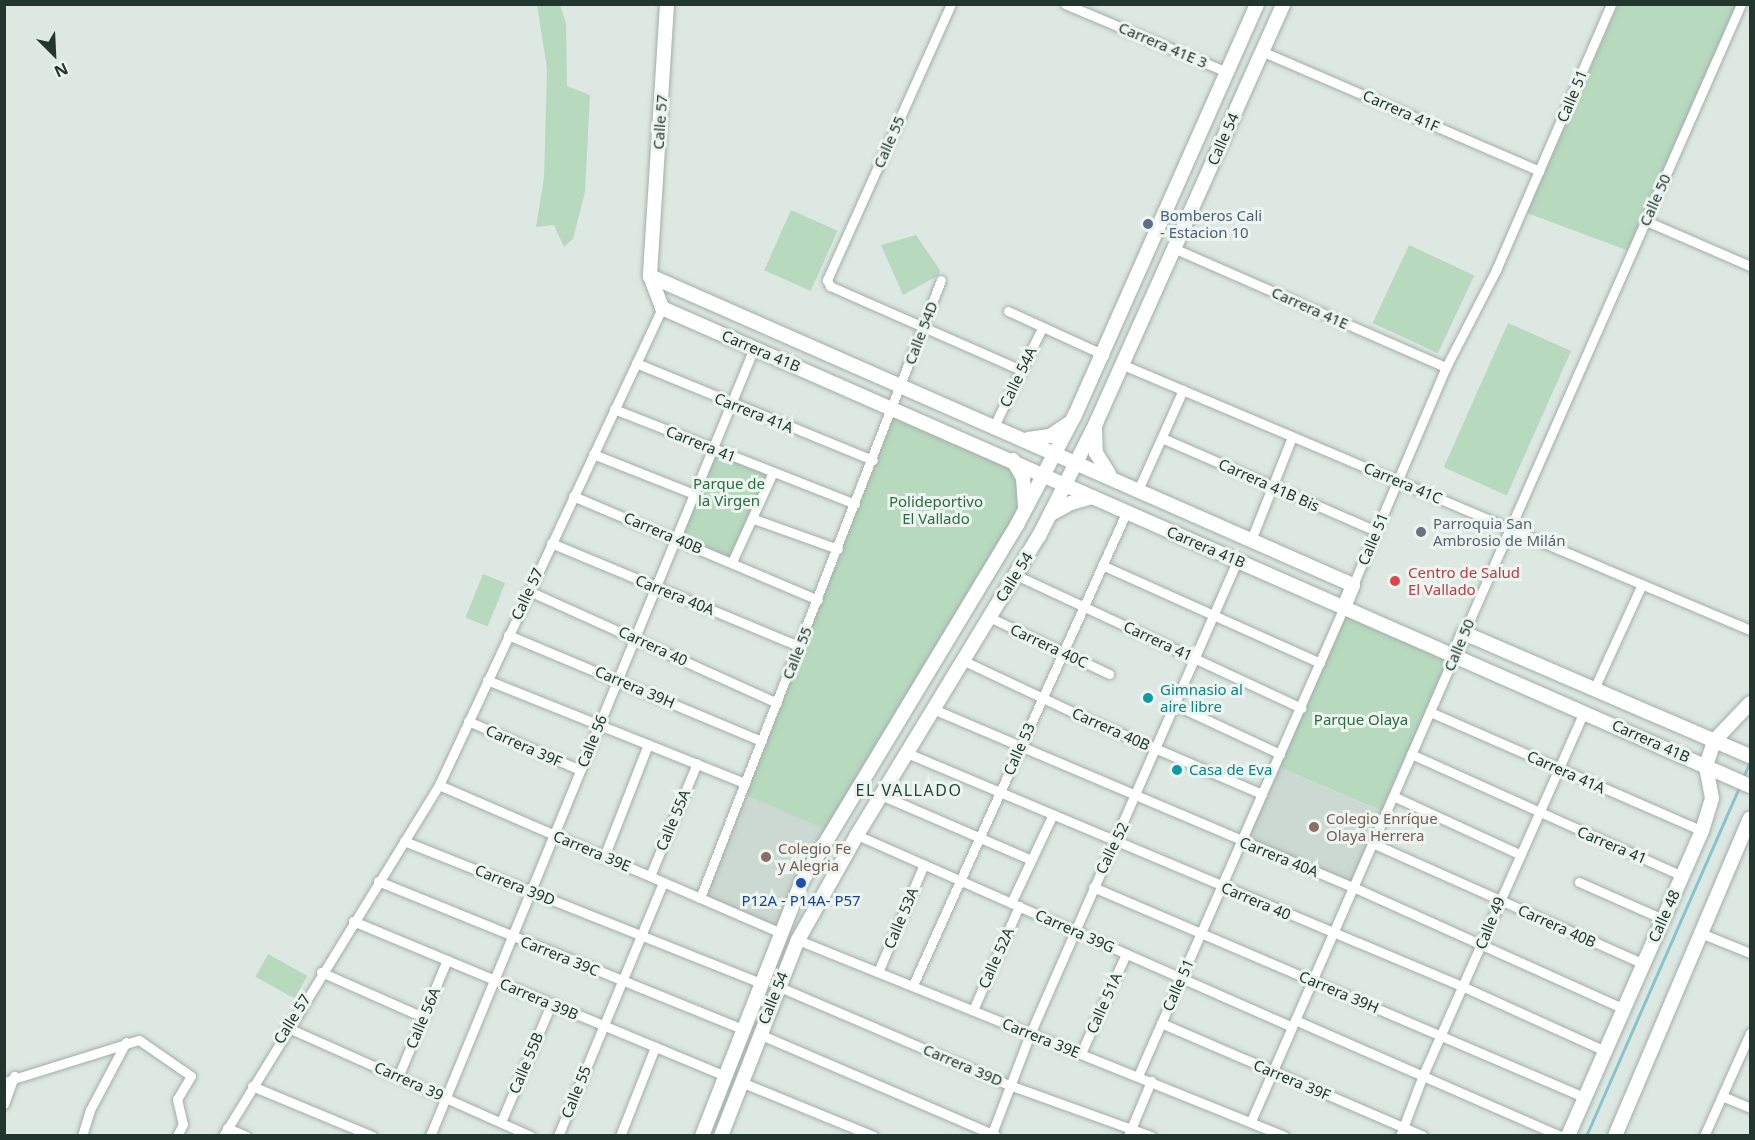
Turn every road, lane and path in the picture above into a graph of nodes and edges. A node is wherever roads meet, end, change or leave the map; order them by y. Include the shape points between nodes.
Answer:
1 (667, 4) edge
2 (951, 4) edge
3 (1065, 4) edge
4 (1257, 4) edge
5 (1282, 4) edge
6 (1611, 4) edge
7 (1741, 4) edge
8 (1262, 51) junction
9 (1227, 72) junction
10 (1539, 171) junction
11 (1646, 221) junction
12 (1173, 248) junction
13 (1750, 266) edge
14 (650, 276) junction
15 (941, 280) dead end
16 (662, 308) junction
17 (1008, 311) dead end
18 (923, 328) junction
19 (1042, 328) junction
20 (754, 348) junction
21 (1104, 355) junction
22 (636, 363) junction
23 (1121, 364) junction
24 (1446, 367) junction
25 (1021, 370) junction
26 (901, 385) junction
27 (1184, 390) junction
28 (730, 405) junction
29 (894, 408) junction
30 (614, 409) junction
31 (1075, 416) junction
32 (1096, 423) junction
33 (994, 426) junction
34 (1292, 437) junction
35 (1023, 438) junction
36 (1162, 438) junction
37 (712, 448) junction
38 (1055, 453) junction
39 (593, 454) junction
40 (1013, 459) junction
41 (873, 460) junction
42 (1076, 462) junction
43 (773, 472) junction
44 (1043, 474) junction
45 (1110, 476) junction
46 (1398, 481) junction
47 (1065, 484) junction
48 (1272, 486) junction
49 (1138, 490) junction
50 (694, 494) junction
51 (573, 496) junction
52 (1092, 497) junction
53 (855, 504) junction
54 (1024, 509) junction
55 (1126, 513) junction
56 (1049, 516) junction
57 (754, 519) junction
58 (1018, 522) junction
59 (1510, 528) junction
60 (1376, 531) junction
61 (1039, 536) junction
62 (676, 538) junction
63 (1251, 540) junction
64 (551, 543) junction
65 (838, 549) junction
66 (1237, 561) junction
67 (732, 562) junction
68 (1102, 565) junction
69 (1016, 575) junction
70 (1642, 584) junction
71 (1353, 585) junction
72 (655, 588) junction
73 (529, 591) junction
74 (818, 600) junction
75 (1084, 606) junction
76 (1344, 607) junction
77 (1214, 615) junction
78 (989, 617) junction
79 (1750, 630) edge
80 (1464, 633) junction
81 (508, 635) junction
82 (635, 636) junction
83 (799, 646) junction
84 (1062, 653) junction
85 (1455, 654) junction
86 (1195, 658) junction
87 (962, 660) junction
88 (1320, 663) junction
89 (1109, 674) dead end
90 (487, 680) junction
91 (617, 680) junction
92 (1594, 689) junction
93 (1042, 698) junction
94 (1750, 703) edge
95 (777, 704) junction
96 (1175, 705) junction
97 (1301, 708) junction
98 (933, 709) junction
99 (1584, 711) junction
100 (1430, 712) junction
101 (468, 721) junction
102 (598, 726) junction
103 (762, 741) junction
104 (1714, 741) junction
105 (648, 744) junction
106 (1020, 748) junction
107 (1156, 749) junction
108 (907, 753) junction
109 (1280, 754) junction
110 (1412, 754) junction
111 (1750, 756) edge
112 (697, 763) junction
113 (1706, 766) junction
114 (1557, 768) junction
115 (580, 770) junction
116 (746, 783) junction
117 (439, 785) junction
118 (1750, 786) edge
119 (1000, 792) junction
120 (1262, 794) junction
121 (881, 795) junction
122 (1136, 796) junction
123 (1393, 796) junction
124 (1537, 813) junction
125 (1053, 814) junction
126 (1750, 818) edge
127 (1702, 831) junction
128 (554, 835) junction
129 (857, 835) junction
130 (979, 838) junction
131 (404, 841) junction
132 (1117, 841) junction
133 (1241, 842) junction
134 (1372, 843) junction
135 (1519, 854) junction
136 (604, 857) junction
137 (1031, 860) junction
138 (924, 864) junction
139 (650, 876) junction
140 (1682, 876) junction
141 (961, 879) junction
142 (378, 882) junction
143 (663, 882) junction
144 (1579, 882) dead end
145 (1222, 886) junction
146 (1093, 887) junction
147 (1353, 887) junction
148 (531, 891) junction
149 (700, 898) junction
150 (1499, 900) junction
151 (1015, 904) junction
152 (1663, 919) junction
153 (353, 921) junction
154 (1074, 931) junction
155 (779, 932) junction
156 (1201, 932) junction
157 (1333, 933) junction
158 (1702, 934) junction
159 (641, 935) junction
160 (512, 937) junction
161 (798, 940) junction
162 (1482, 944) junction
163 (1750, 953) edge
164 (1126, 954) junction
165 (447, 960) junction
166 (1644, 964) junction
167 (321, 972) junction
168 (878, 972) junction
169 (1181, 978) junction
170 (494, 980) junction
171 (1312, 980) junction
172 (622, 981) junction
173 (760, 982) junction
174 (913, 985) junction
175 (777, 986) junction
176 (1464, 987) junction
177 (551, 1004) junction
178 (1624, 1009) junction
179 (973, 1010) junction
180 (423, 1017) junction
181 (1161, 1023) junction
182 (1293, 1024) junction
183 (604, 1026) junction
184 (286, 1027) junction
185 (742, 1029) junction
186 (1750, 1033) edge
187 (759, 1034) junction
188 (1030, 1034) junction
189 (1443, 1036) junction
190 (126, 1042) junction
191 (655, 1047) junction
192 (1605, 1050) junction
193 (1081, 1053) junction
194 (1272, 1072) junction
195 (1423, 1075) junction
196 (14, 1076) junction
197 (725, 1076) junction
198 (1138, 1076) junction
199 (398, 1077) junction
200 (1151, 1081) junction
201 (4, 1082) edge
202 (741, 1082) junction
203 (252, 1086) junction
204 (1012, 1086) junction
205 (1722, 1096) junction
206 (1584, 1097) junction
207 (446, 1098) junction
208 (4, 1104) edge
209 (1750, 1108) edge
210 (1251, 1121) junction
211 (501, 1122) junction
212 (1130, 1131) edge
213 (1263, 1131) edge
214 (1402, 1131) edge
215 (225, 1132) edge
216 (725, 1134) edge
217 (369, 1135) edge
218 (993, 1135) edge
219 (82, 1136) edge
220 (177, 1136) edge
221 (246, 1136) edge
222 (430, 1136) edge
223 (531, 1136) edge
224 (558, 1136) edge
225 (620, 1136) edge
226 (702, 1136) edge
227 (873, 1136) edge
228 (1151, 1136) edge
229 (1284, 1136) edge
230 (1424, 1136) edge
231 (1561, 1136) edge
232 (1568, 1136) edge
233 (1615, 1136) edge
234 (1704, 1136) edge

1 - 14 street, Calle 57
2 - 18 street, Calle 55 via 827,280 830,285
3 - 9 street, Carrera 41E 3
4 - 9 street, Calle 54
5 - 8 street, Calle 54
6 - 10 street, Calle 51
7 - 11 street, Calle 50
8 - 10 street, Carrera 41F
8 - 12 street, Calle 54
9 - 21 street, Calle 54
10 - 24 street, Calle 51 via 1496,270
11 - 13 street
11 - 59 street, Calle 50
12 - 23 street, Calle 54
12 - 24 street, Carrera 41E
14 - 16 street, Calle 57
14 - 26 street, Carrera 41B
15 - 18 street, Calle 54D
16 - 20 street, Carrera 41B
16 - 22 street, Calle 57
17 - 19 street
18 - 25 street
18 - 26 street, Calle 54D
19 - 21 street
19 - 25 street, Calle 54A
20 - 28 street, Calle 56
20 - 29 street, Carrera 41B
21 - 31 street, Calle 54
22 - 28 street, Carrera 41A
22 - 30 street, Calle 57
23 - 27 street, Carrera 41C
23 - 32 street, Calle 54
24 - 46 street, Calle 51
25 - 33 street, Calle 54A
26 - 29 street, Calle 54D
26 - 33 street, Carrera 41B
27 - 34 street, Carrera 41C
27 - 36 street
28 - 37 street, Calle 56
28 - 41 street, Carrera 41A
29 - 40 street, Carrera 41B
29 - 41 street, Calle 55
30 - 37 street, Carrera 41
30 - 39 street, Calle 57
31 - 35 street via 1050,436
31 - 38 street, Calle 54
32 - 42 street, Calle 54
32 - 45 street via 1096,453
33 - 35 street, Carrera 41B
34 - 46 street, Carrera 41C
34 - 48 street
35 - 38 street, Carrera 41B
36 - 48 street, Carrera 41B Bis
36 - 49 street
37 - 43 street, Carrera 41
37 - 50 street, Calle 56
38 - 42 street, Carrera 41B
38 - 44 street, Calle 54
39 - 50 street
39 - 51 street, Calle 57
40 - 44 street, Carrera 41B
40 - 54 street via 1023,478
41 - 53 street, Calle 55
42 - 45 street, Carrera 41B
42 - 47 street, Calle 54
43 - 53 street, Carrera 41
43 - 57 street
44 - 47 street, Carrera 41B
44 - 54 street, Calle 54
45 - 49 street, Carrera 41B
46 - 59 street, Carrera 41C
46 - 60 street, Calle 51
47 - 52 street, Carrera 41B
47 - 56 street, Calle 54
48 - 60 street, Carrera 41B Bis
48 - 63 street
49 - 63 street, Carrera 41B
50 - 62 street, Calle 56
51 - 62 street, Carrera 40B
51 - 64 street, Calle 57
52 - 55 street, Carrera 41B
52 - 56 street
53 - 65 street, Calle 55
54 - 58 street, Calle 54
55 - 66 street, Carrera 41B
55 - 68 street, Calle 53
56 - 61 street, Calle 54
57 - 65 street
57 - 67 street
58 - 61 street via 1033,522
58 - 155 street, Calle 54 via 829,831
59 - 70 street, Carrera 41C
59 - 80 street, Calle 50
60 - 71 street, Calle 51
61 - 69 street, Calle 54
62 - 67 street, Carrera 40B
62 - 72 street, Calle 56
63 - 71 street, Carrera 41B
64 - 72 street, Carrera 40A
64 - 73 street, Calle 57
65 - 74 street, Calle 55
66 - 76 street, Carrera 41B
66 - 77 street, Calle 52
67 - 74 street, Carrera 40B
68 - 75 street, Calle 53
68 - 77 street
69 - 75 street, Carrera 41
69 - 78 street, Calle 54
70 - 79 street, Carrera 41C
70 - 92 street
71 - 76 street, Calle 51
72 - 82 street, Calle 56
72 - 83 street, Carrera 40A
73 - 81 street, Calle 57
73 - 82 street, Carrera 40
74 - 83 street, Calle 55
75 - 84 street, Calle 53
75 - 86 street, Carrera 41
76 - 85 street, Carrera 41B
76 - 88 street, Calle 51
77 - 86 street, Calle 52
77 - 88 street
78 - 84 street, Carrera 40C
78 - 87 street, Calle 54
80 - 85 street, Calle 50
80 - 92 street, Carrera 41B
81 - 90 street, Calle 57
81 - 91 street, Carrera 39H
82 - 91 street, Calle 56
82 - 95 street, Carrera 40
83 - 95 street, Calle 55
84 - 89 street, Carrera 40C
84 - 93 street, Calle 53
85 - 99 street, Carrera 41B
85 - 100 street, Calle 50
86 - 96 street, Calle 52
86 - 97 street, Carrera 41
87 - 93 street, Carrera 40B
87 - 98 street, Calle 54
88 - 97 street, Calle 51
90 - 101 street, Calle 57
90 - 102 street
91 - 102 street, Calle 56
91 - 103 street, Carrera 39H
92 - 104 street, Carrera 41B
93 - 106 street, Calle 53
93 - 107 street, Carrera 40B
94 - 104 street, Calle 48
95 - 103 street, Calle 55
96 - 107 street, Calle 52
96 - 109 street
97 - 109 street, Calle 51
98 - 106 street, Carrera 40A
98 - 108 street, Calle 54
99 - 113 street, Carrera 41B
99 - 114 street, Calle 49
100 - 110 street, Calle 50
100 - 114 street, Carrera 41A
101 - 115 street, Carrera 39F
101 - 117 street, Calle 57
102 - 105 street
102 - 115 street, Calle 56
103 - 116 street, Calle 55
104 - 111 street, Carrera 41B
104 - 113 street, Calle 48
105 - 112 street
105 - 136 street
106 - 119 street, Calle 53
106 - 122 street, Carrera 40A
107 - 120 street, Carrera 40B
107 - 122 street, Calle 52
108 - 119 street, Carrera 40
108 - 121 street, Calle 54
109 - 120 street, Calle 51
110 - 123 street, Calle 50
110 - 124 street, Carrera 41
112 - 116 street
112 - 139 street, Calle 55A
113 - 118 street, Carrera 41B
113 - 127 street, Calle 48 via 1712,798
114 - 124 street, Calle 49
114 - 127 street, Carrera 41A
115 - 128 street, Calle 56
116 - 149 street, Calle 55
117 - 128 street, Carrera 39E
117 - 131 street, Calle 57
119 - 125 street, Carrera 40
119 - 130 street, Calle 53
120 - 133 street, Calle 51
121 - 129 street, Calle 54
121 - 130 street
122 - 132 street, Calle 52
122 - 133 street, Carrera 40A
123 - 134 street, Calle 50
123 - 135 street
124 - 135 street, Calle 49
124 - 140 street, Carrera 41
125 - 132 street, Carrera 40
125 - 137 street, Calle 52A
126 - 158 street
127 - 140 street, Calle 48
128 - 136 street, Carrera 39E
128 - 148 street, Calle 56
129 - 138 street, Carrera 39G
129 - 161 street, Calle 54
130 - 137 street
130 - 141 street, Calle 53
131 - 142 street, Calle 57
131 - 148 street, Carrera 39D
132 - 145 street, Carrera 40
132 - 146 street, Calle 52
133 - 145 street, Calle 51
133 - 147 street, Carrera 40A
134 - 147 street, Calle 50
134 - 150 street, Carrera 40B
135 - 150 street, Calle 49
136 - 139 street, Carrera 39E
137 - 151 street, Calle 52A
138 - 141 street, Carrera 39G
138 - 168 street, Calle 53A
139 - 143 street, Carrera 39E
140 - 152 street, Calle 48
141 - 151 street, Carrera 39G
141 - 174 street, Calle 53
142 - 153 street, Calle 57
142 - 160 street, Carrera 39C
143 - 149 street, Carrera 39E
143 - 159 street, Calle 55
144 - 152 street
145 - 156 street, Calle 51
145 - 157 street, Carrera 40
146 - 154 street, Calle 52
146 - 156 street, Carrera 39H
147 - 157 street, Calle 50
147 - 162 street, Carrera 40A
148 - 159 street, Carrera 39D
148 - 160 street, Calle 56
149 - 155 street, Carrera 39E
150 - 162 street, Calle 49
150 - 166 street, Carrera 40B
151 - 154 street, Carrera 39G
151 - 179 street, Calle 52A
152 - 166 street, Calle 48
153 - 165 street, Carrera 39B
153 - 167 street, Calle 57
154 - 164 street, Carrera 39G
154 - 188 street, Calle 52
155 - 173 street, Calle 54
156 - 169 street, Calle 51
156 - 171 street, Carrera 39H
157 - 171 street, Calle 50
157 - 176 street, Carrera 40
158 - 163 street
158 - 233 street
159 - 172 street, Calle 55
159 - 173 street, Carrera 39D
160 - 170 street, Calle 56
160 - 172 street, Carrera 39C
161 - 168 street, Carrera 39E
161 - 175 street, Calle 54
162 - 176 street, Calle 49
162 - 178 street, Carrera 40A
164 - 169 street, Carrera 39G
164 - 193 street, Calle 51A
165 - 170 street, Carrera 39B
165 - 180 street, Calle 56A
166 - 178 street, Calle 48
167 - 180 street
167 - 184 street, Calle 57
168 - 174 street, Carrera 39E
169 - 181 street, Calle 51
169 - 182 street, Carrera 39G
170 - 177 street, Carrera 39B
170 - 207 street, Calle 56
171 - 182 street, Calle 50
171 - 189 street, Carrera 39H
172 - 183 street, Calle 55
172 - 185 street, Carrera 39C
173 - 185 street, Calle 54
174 - 179 street, Carrera 39E
175 - 187 street, Calle 54
175 - 204 street, Carrera 39D
176 - 189 street, Calle 49
176 - 192 street, Carrera 40
177 - 183 street, Carrera 39B
177 - 211 street, Calle 55B
178 - 192 street, Calle 48
179 - 188 street, Carrera 39E
180 - 199 street, Calle 56A
181 - 194 street, Carrera 39F
181 - 198 street, Calle 51
182 - 194 street, Calle 50
182 - 195 street, Carrera 39G
183 - 191 street, Carrera 39B
183 - 224 street, Calle 55
184 - 199 street, Carrera 39
184 - 203 street, Calle 57
185 - 197 street, Calle 54
186 - 205 street
187 - 202 street, Calle 54
187 - 218 street
188 - 193 street, Carrera 39E
188 - 204 street, Calle 52
189 - 195 street, Calle 49
189 - 206 street, Carrera 39H
190 - 196 street
190 - 219 street via 90,1110
190 - 220 street via 139,1040 191,1076 177,1099 183,1124
191 - 197 street, Carrera 39B
191 - 225 street
192 - 206 street, Calle 48
193 - 198 street, Carrera 39E
194 - 210 street, Calle 50
194 - 214 street, Carrera 39F
195 - 214 street, Calle 49
195 - 231 street, Carrera 39G
196 - 201 street
196 - 208 street
197 - 226 street, Calle 54
198 - 200 street, Carrera 39E
199 - 207 street, Carrera 39
200 - 210 street, Carrera 39E
200 - 212 street
202 - 216 street, Calle 54
202 - 227 street
203 - 215 street, Calle 57
203 - 217 street
204 - 212 street, Carrera 39D
204 - 218 street, Calle 52
205 - 209 street
205 - 234 street
206 - 232 street, Calle 48
207 - 211 street, Carrera 39
207 - 222 street, Calle 56
210 - 213 street, Carrera 39E
211 - 223 street, Carrera 39
212 - 228 street, Carrera 39D
213 - 229 street, Carrera 39E
214 - 230 street, Carrera 39F
215 - 221 street

